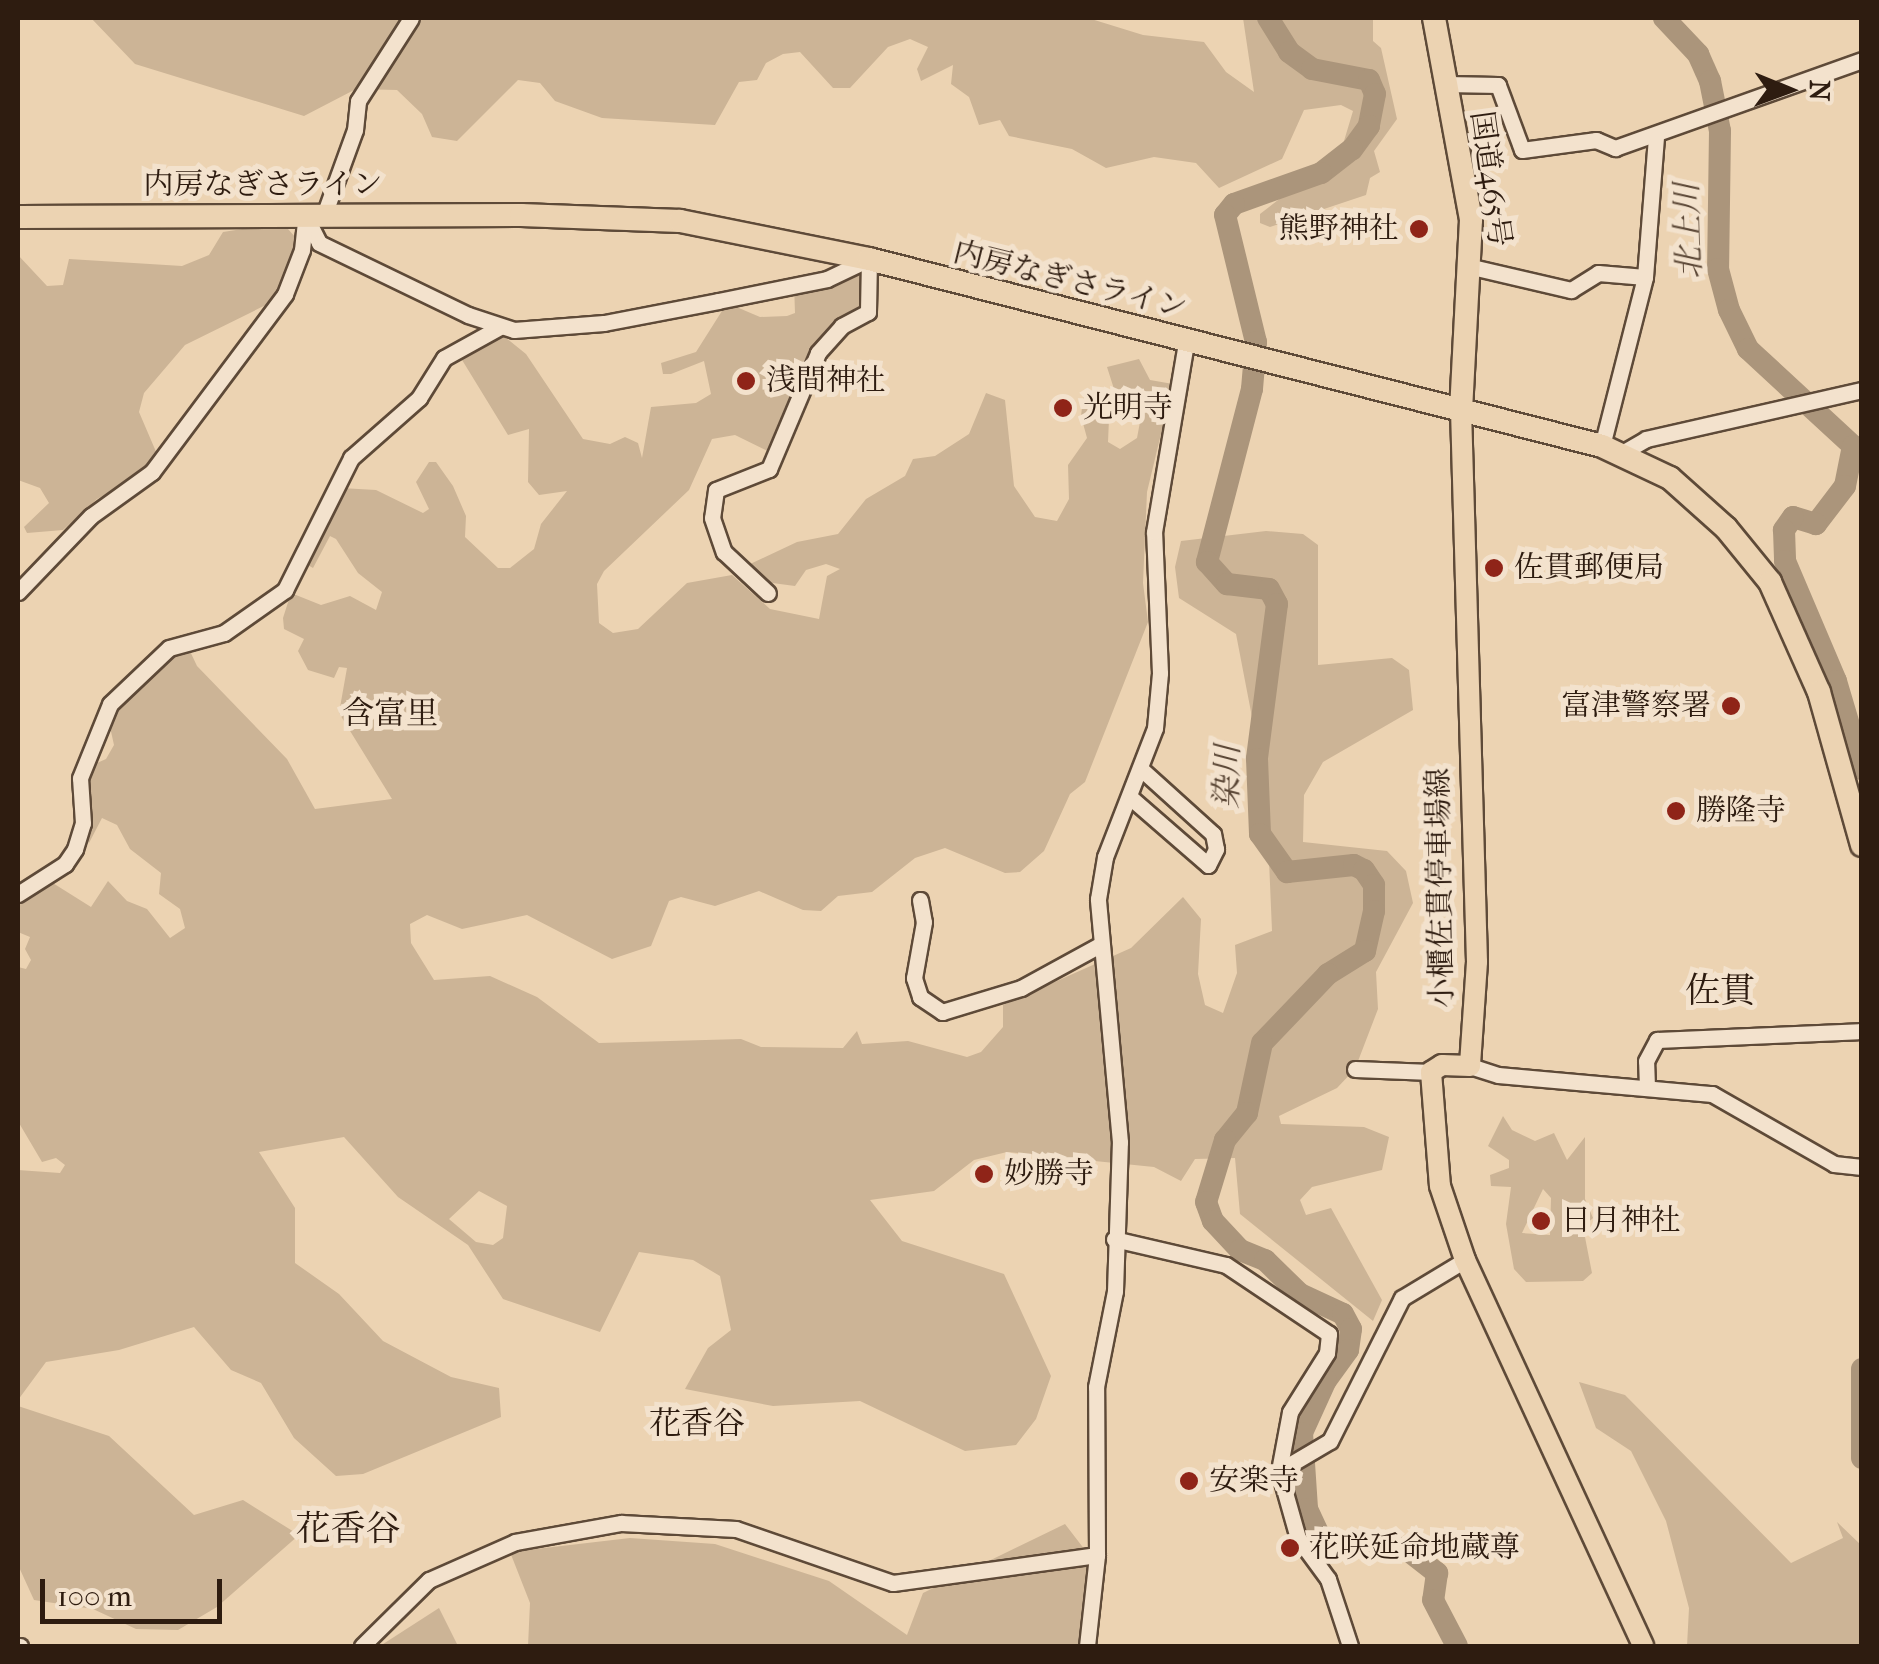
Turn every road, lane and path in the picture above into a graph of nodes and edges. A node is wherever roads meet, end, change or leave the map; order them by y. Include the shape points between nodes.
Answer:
1 (411, 18) edge
2 (1434, 18) edge
3 (1862, 60) edge
4 (1446, 84) junction
5 (1656, 138) junction
6 (314, 215) junction
7 (18, 217) edge
8 (869, 259) junction
9 (1472, 267) junction
10 (1645, 278) junction
11 (500, 328) junction
12 (1186, 342) junction
13 (1862, 390) edge
14 (1461, 410) junction
15 (1612, 449) junction
16 (18, 592) edge
17 (768, 593) dead end
18 (1141, 769) junction
19 (1130, 798) junction
20 (1862, 845) edge
21 (18, 894) edge
22 (920, 900) dead end
23 (1100, 944) junction
24 (1862, 1031) edge
25 (1470, 1066) junction
26 (1355, 1069) dead end
27 (1432, 1072) junction
28 (1647, 1087) junction
29 (1862, 1167) edge
30 (1114, 1239) junction
31 (1466, 1260) junction
32 (1282, 1469) junction
33 (1097, 1556) junction
34 (362, 1646) edge
35 (1088, 1646) edge
36 (1350, 1646) edge
37 (1642, 1646) edge

1 - 6 street via 358,102 355,130
2 - 4 highway, 国道465号
3 - 5 street
4 - 5 street via 1498,85 1522,150 1596,140 1615,148
4 - 9 highway, 国道465号
5 - 10 street
6 - 7 highway, 内房なぎさライン
6 - 8 highway, 内房なぎさライン via 680,221
6 - 11 street via 319,243
6 - 16 street via 285,294 152,472 91,516
8 - 11 street via 827,279 604,323
8 - 12 highway, 内房なぎさライン
8 - 17 street via 868,312 842,326 818,353 769,468 716,490 712,518 724,552
9 - 10 street via 1571,290 1598,273
9 - 14 highway, 国道465号
10 - 15 street
11 - 21 street via 444,358 419,398 352,458 294,576 268,606 224,633 169,648 110,704 80,778 83,823 75,849 65,864
12 - 14 highway, 内房なぎさライン
12 - 18 street via 1154,532 1160,672 1155,728
13 - 15 street
14 - 15 highway, 内房なぎさライン
14 - 25 main road, 小櫃佐貫停車場線 via 1477,962
15 - 20 highway, 内房なぎさライン via 1694,498 1770,582 1819,692
18 - 19 street
18 - 19 street via 1212,834 1216,849 1208,865
19 - 23 street via 1105,857
22 - 23 street via 924,922 914,978 929,1008 942,1012 1022,988
23 - 30 street via 1120,1142
24 - 28 street via 1657,1040 1646,1061
25 - 27 main road via 1442,1065
25 - 28 street via 1498,1075
26 - 27 street
27 - 31 main road via 1440,1186
28 - 29 street via 1712,1094 1834,1164
30 - 32 street via 1226,1265 1329,1334 1327,1353 1290,1412
30 - 33 street via 1115,1290 1096,1387
31 - 32 street via 1402,1298 1324,1448
31 - 37 main road
32 - 36 street via 1298,1538 1328,1579
33 - 34 street via 893,1583 736,1530 621,1522 515,1542 429,1580
33 - 35 street

